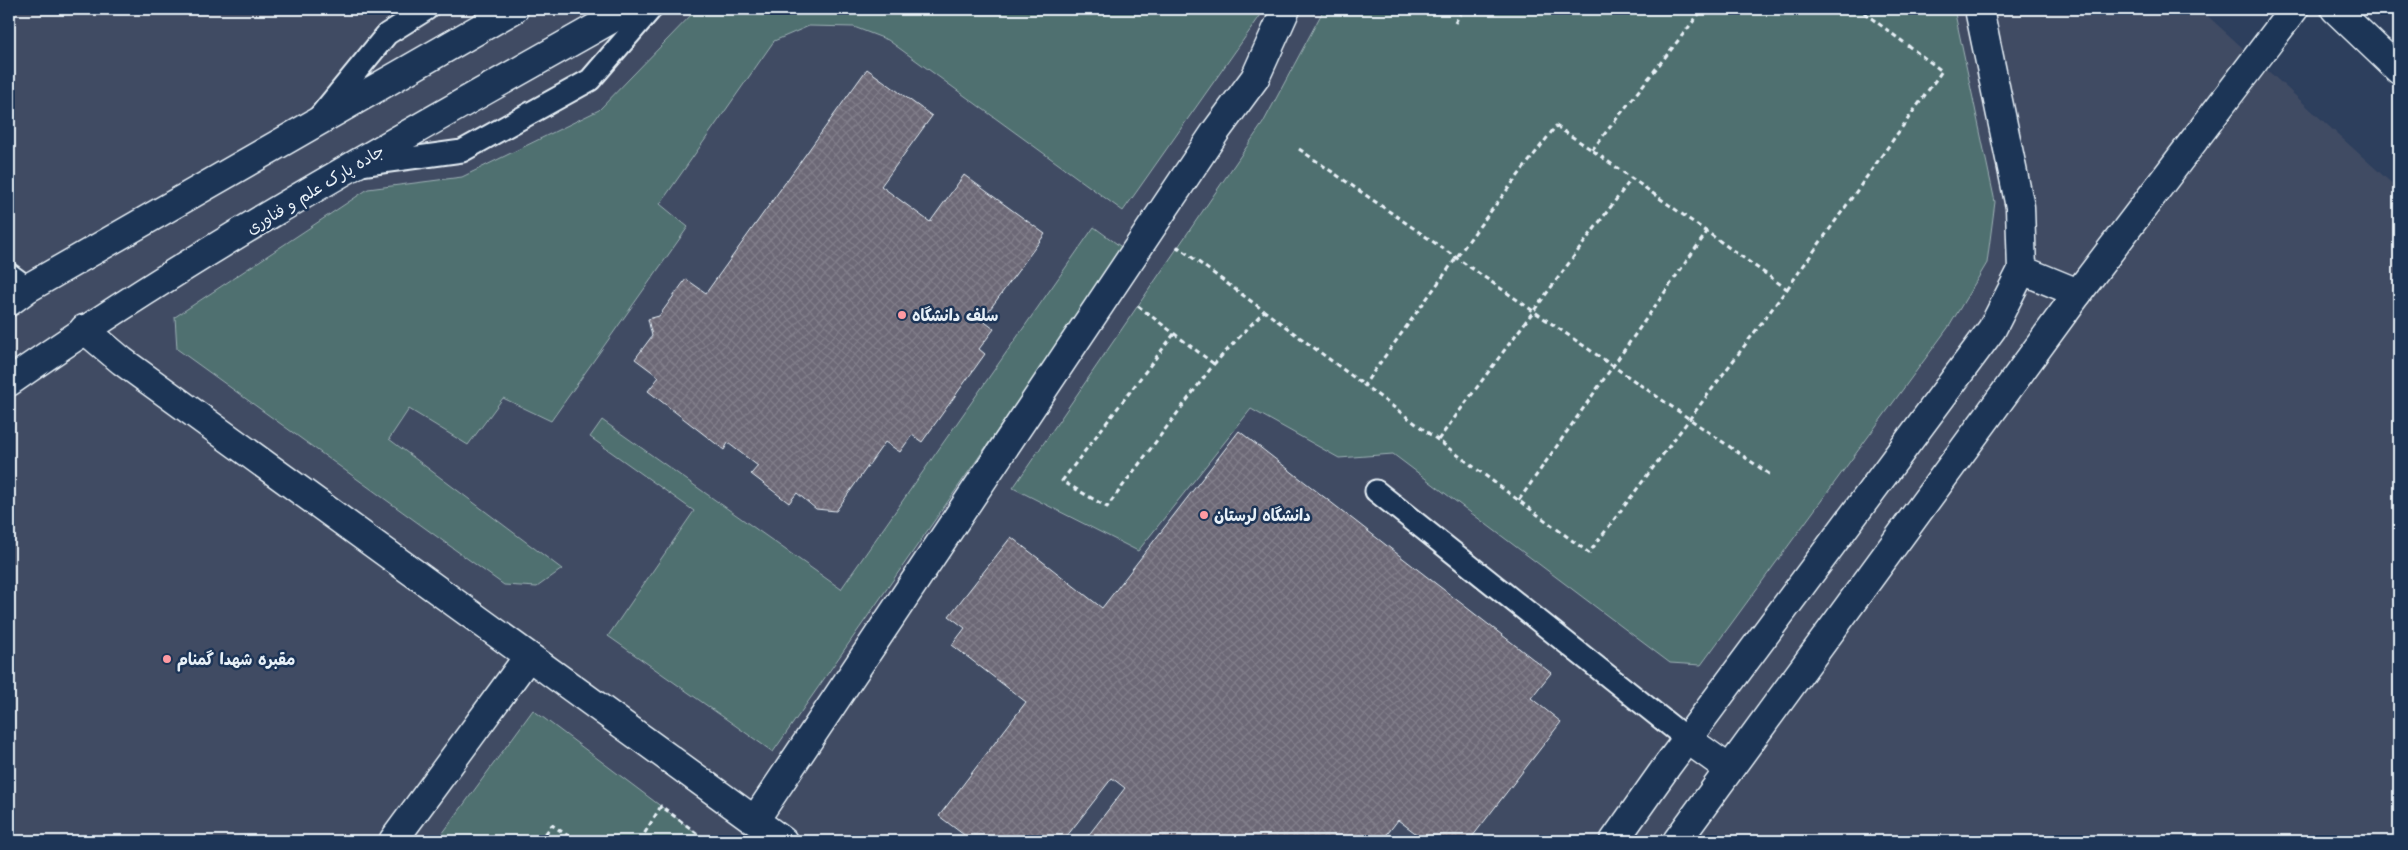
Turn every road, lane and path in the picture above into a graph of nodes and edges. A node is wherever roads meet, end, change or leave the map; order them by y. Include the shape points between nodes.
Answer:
1 (428, 9) edge
2 (514, 9) edge
3 (628, 9) edge
4 (651, 9) edge
5 (1286, 9) edge
6 (1463, 9) edge
7 (1703, 9) edge
8 (1859, 9) edge
9 (1979, 9) edge
10 (2294, 9) edge
11 (2335, 9) edge
12 (1455, 23) dead end
13 (2399, 70) edge
14 (314, 123) junction
15 (1299, 150) dead end
16 (1592, 150) junction
17 (352, 166) junction
18 (1632, 178) junction
19 (1707, 232) junction
20 (1173, 254) dead end
21 (1456, 258) junction
22 (2022, 270) junction
23 (15, 288) edge
24 (1787, 289) junction
25 (2078, 293) junction
26 (1143, 298) dead end
27 (1264, 311) junction
28 (1534, 312) junction
29 (84, 329) junction
30 (1174, 334) junction
31 (1214, 364) junction
32 (1614, 367) junction
33 (9, 382) edge
34 (1364, 385) junction
35 (1689, 419) junction
36 (1438, 440) junction
37 (1772, 476) dead end
38 (1376, 491) dead end
39 (1519, 500) junction
40 (528, 657) junction
41 (1687, 739) junction
42 (1729, 769) junction
43 (755, 820) junction
44 (393, 841) edge
45 (540, 841) edge
46 (576, 841) edge
47 (640, 841) edge
48 (707, 841) edge
49 (783, 841) edge
50 (1614, 841) edge
51 (1677, 841) edge

1 - 14 lane via 387,34
2 - 14 street
3 - 17 street, جاده پارک علم و فناوری
4 - 17 lane via 590,80 462,151
5 - 43 street via 1256,78 1211,140
6 - 12 path
7 - 16 path
8 - 24 path via 1942,71
9 - 22 street via 2020,208
10 - 25 street
11 - 13 street
14 - 23 street
15 - 21 path
16 - 18 path
16 - 21 path via 1556,126
17 - 29 street, جاده پارک علم و فناوری
18 - 19 path
18 - 28 path
19 - 24 path
19 - 32 path
20 - 27 path via 1178,247
21 - 28 path
21 - 34 path
22 - 25 street
22 - 41 street via 1992,329
24 - 35 path
25 - 42 street
26 - 30 path via 1138,306
27 - 31 path
27 - 34 path
28 - 32 path
28 - 36 path
29 - 33 street, جاده پارک علم و فناوری
29 - 40 street via 122,361
30 - 31 path
30 - 31 path via 1062,481 1106,507
32 - 35 path
32 - 39 path
34 - 36 path
35 - 37 path
35 - 39 path via 1589,552
36 - 39 path
38 - 41 lane
40 - 43 street
40 - 44 street
41 - 42 street
41 - 50 street
42 - 51 street
43 - 49 street
45 - 46 path via 552,824
47 - 48 path via 661,806

